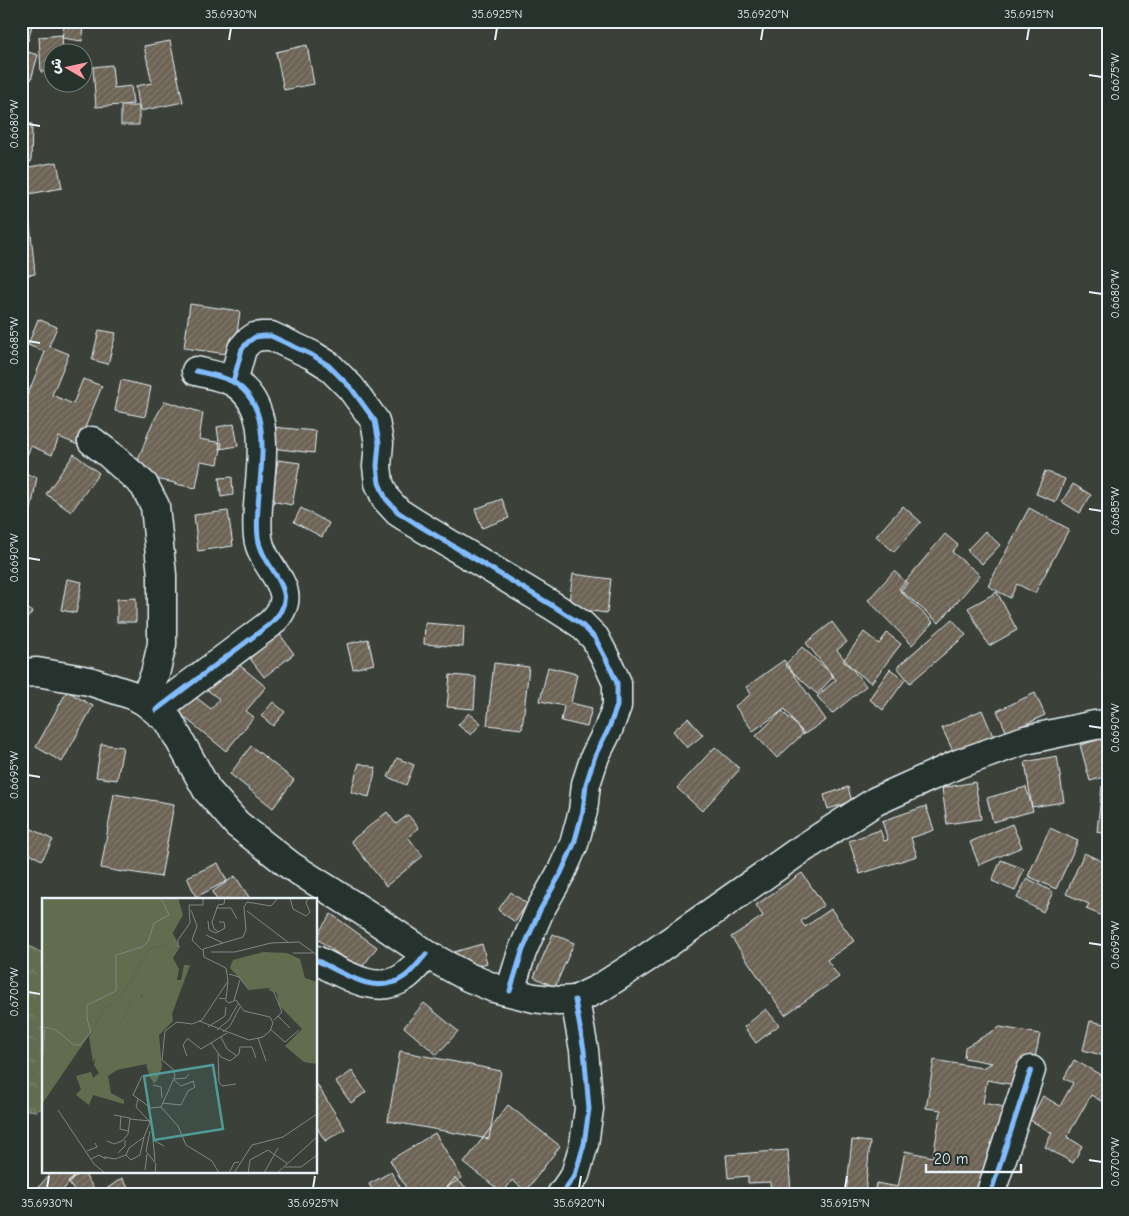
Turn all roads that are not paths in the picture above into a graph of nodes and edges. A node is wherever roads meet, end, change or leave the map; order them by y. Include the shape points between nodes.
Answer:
1 (196, 372) dead end
2 (233, 382) junction
3 (92, 441) dead end
4 (21, 673) edge
5 (150, 705) junction
6 (1108, 724) edge
7 (426, 954) junction
8 (318, 961) edge
9 (510, 992) junction
10 (575, 1000) junction
11 (1031, 1070) dead end
12 (561, 1195) edge
13 (990, 1195) edge

1 - 2 street
2 - 5 street via 252,402 259,418 262,434 258,536 266,561 282,584 284,606 270,624
2 - 9 street via 242,349 255,337 271,336 328,364 375,421 379,443 379,483 386,499 415,523 581,624 595,638 617,683 617,706 594,756 574,844 540,910
3 - 5 street via 144,485 155,506 162,575 162,644
4 - 5 street via 36,672 89,682 132,695
5 - 7 street via 169,721 207,790 237,824 291,866
6 - 10 street via 1025,740 958,764 876,801 648,957
7 - 8 street via 404,977 379,985 365,983
7 - 9 street via 468,977
9 - 10 street via 534,998
10 - 12 street via 584,1050 589,1109 575,1175
11 - 13 street

